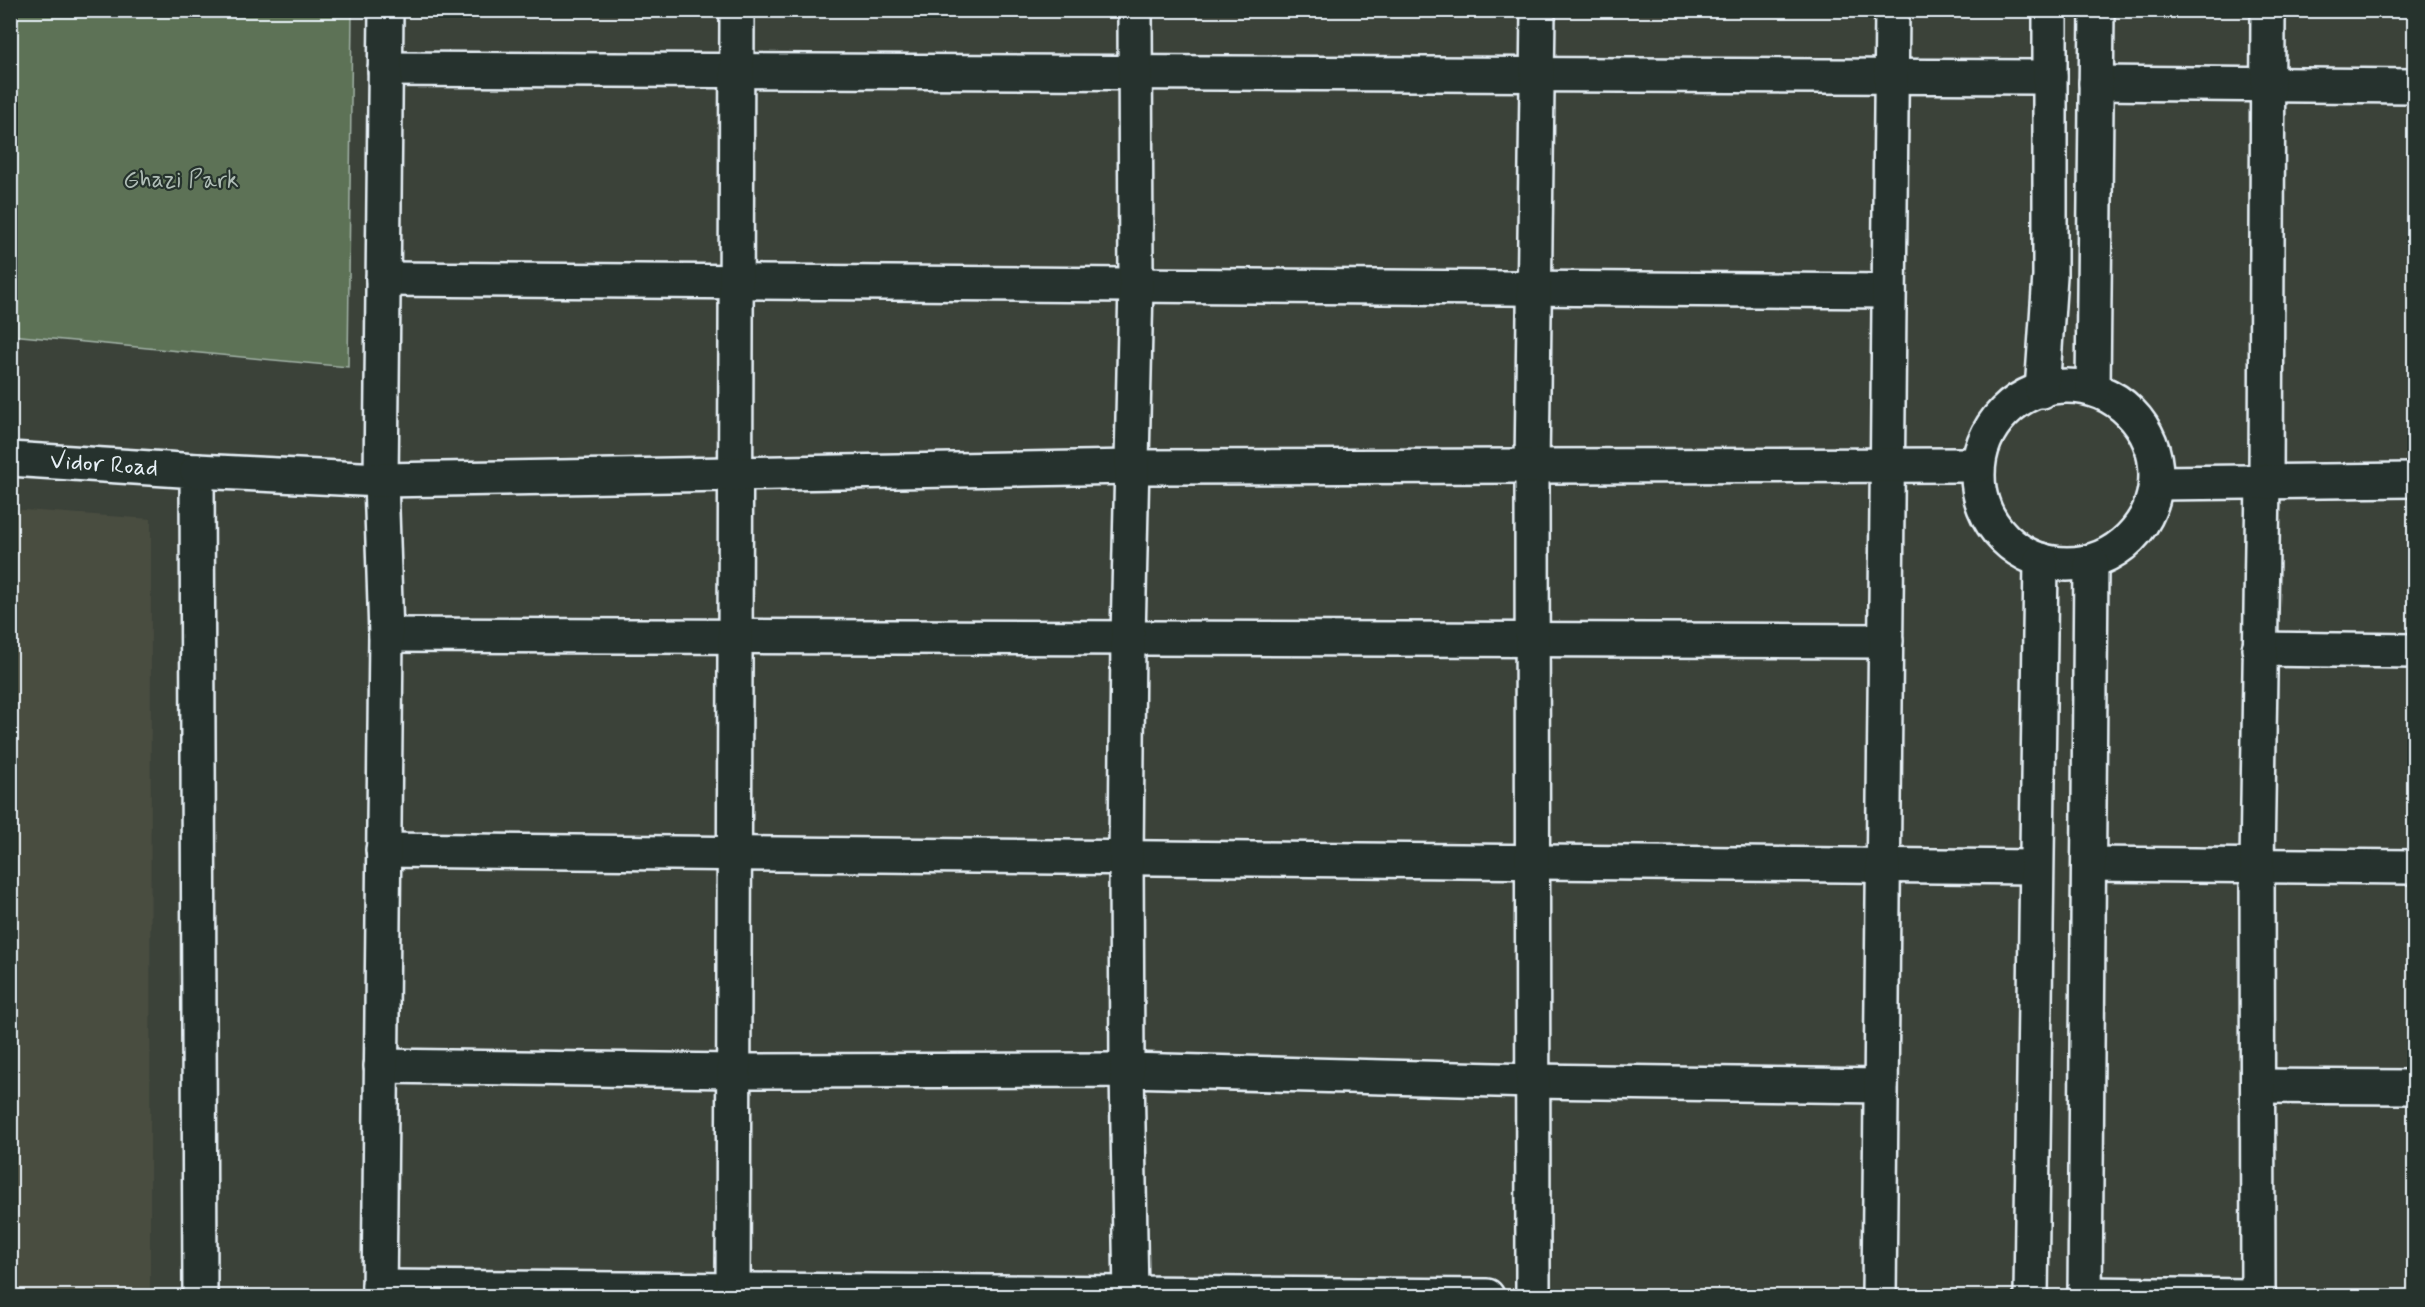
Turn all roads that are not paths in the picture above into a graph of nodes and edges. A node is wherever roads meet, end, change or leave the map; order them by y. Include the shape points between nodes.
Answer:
1 (386, 10) edge
2 (737, 10) edge
3 (1135, 10) edge
4 (1538, 10) edge
5 (1893, 10) edge
6 (2050, 10) edge
7 (2097, 10) edge
8 (2268, 10) edge
9 (385, 69) junction
10 (737, 70) junction
11 (1135, 72) junction
12 (1537, 75) junction
13 (1892, 77) junction
14 (2050, 78) junction
15 (2096, 83) junction
16 (2268, 85) junction
17 (2415, 86) edge
18 (383, 279) junction
19 (736, 282) junction
20 (1136, 285) junction
21 (1535, 288) junction
22 (1889, 291) junction
23 (2093, 389) junction
24 (2042, 391) junction
25 (10, 459) edge
26 (1887, 465) junction
27 (1978, 465) junction
28 (1132, 467) junction
29 (1532, 467) junction
30 (197, 471) junction
31 (735, 474) junction
32 (381, 480) junction
33 (2415, 480) edge
34 (2264, 481) junction
35 (2156, 483) junction
36 (2041, 560) junction
37 (2091, 562) junction
38 (386, 635) junction
39 (735, 636) junction
40 (1128, 638) junction
41 (1533, 639) junction
42 (1886, 641) junction
43 (2259, 650) junction
44 (2415, 651) edge
45 (383, 850) junction
46 (734, 854) junction
47 (1126, 858) junction
48 (1533, 861) junction
49 (2089, 864) junction
50 (1884, 865) junction
51 (2257, 866) junction
52 (2036, 867) junction
53 (2415, 867) edge
54 (381, 1066) junction
55 (1127, 1070) junction
56 (734, 1071) junction
57 (1533, 1081) junction
58 (1881, 1086) junction
59 (2258, 1086) junction
60 (2415, 1087) edge
61 (379, 1292) edge
62 (733, 1293) edge
63 (1131, 1294) edge
64 (2085, 1295) edge
65 (200, 1296) edge
66 (1487, 1296) edge
67 (1533, 1296) edge
68 (1879, 1296) edge
69 (2031, 1296) edge
70 (2250, 1296) edge
71 (2258, 1296) edge

1 - 9 street
2 - 10 street
3 - 11 street
4 - 12 street
5 - 13 street
6 - 14 street
7 - 15 street
8 - 16 street
9 - 10 street
9 - 18 street
10 - 11 street
10 - 19 street
11 - 12 street
11 - 20 street
12 - 13 street
12 - 21 street
13 - 14 street
13 - 22 street
14 - 24 street via 2050,276
15 - 16 street
15 - 23 street
16 - 17 street
16 - 34 street
18 - 19 street
18 - 32 street
19 - 20 street
19 - 31 street
20 - 21 street
20 - 28 street
21 - 22 street
21 - 29 street
22 - 26 street
23 - 24 street via 2062,386
23 - 35 street via 2118,401 2139,421 2152,446
24 - 27 street via 2005,410 1987,435
25 - 30 street, Vidor Road
26 - 27 street, Vidor Road
26 - 29 street, Vidor Road
26 - 42 street
27 - 36 street via 1979,496 1991,525 2013,547
28 - 29 street, Vidor Road
28 - 31 street, Vidor Road
28 - 40 street
29 - 41 street
30 - 32 street, Vidor Road
30 - 65 street
31 - 32 street, Vidor Road
31 - 39 street
32 - 38 street
33 - 34 street
34 - 35 street
34 - 43 street
35 - 37 street via 2153,502 2140,527 2120,548
36 - 37 street via 2074,565
36 - 52 street
37 - 49 street
38 - 39 street
38 - 45 street
39 - 40 street
39 - 46 street
40 - 41 street
40 - 47 street
41 - 42 street
41 - 48 street
42 - 50 street
43 - 44 street
43 - 51 street
45 - 46 street
45 - 54 street
46 - 47 street
46 - 56 street
47 - 48 street
47 - 55 street
48 - 50 street
48 - 57 street
49 - 51 street
49 - 64 street
50 - 52 street
50 - 58 street
51 - 53 street
51 - 59 street
52 - 69 street
54 - 56 street
54 - 61 street
55 - 56 street
55 - 57 street
55 - 63 street
56 - 62 street
57 - 58 street
57 - 67 street
58 - 68 street
59 - 60 street
59 - 71 street
61 - 62 street
62 - 63 street
63 - 66 street
64 - 70 street

